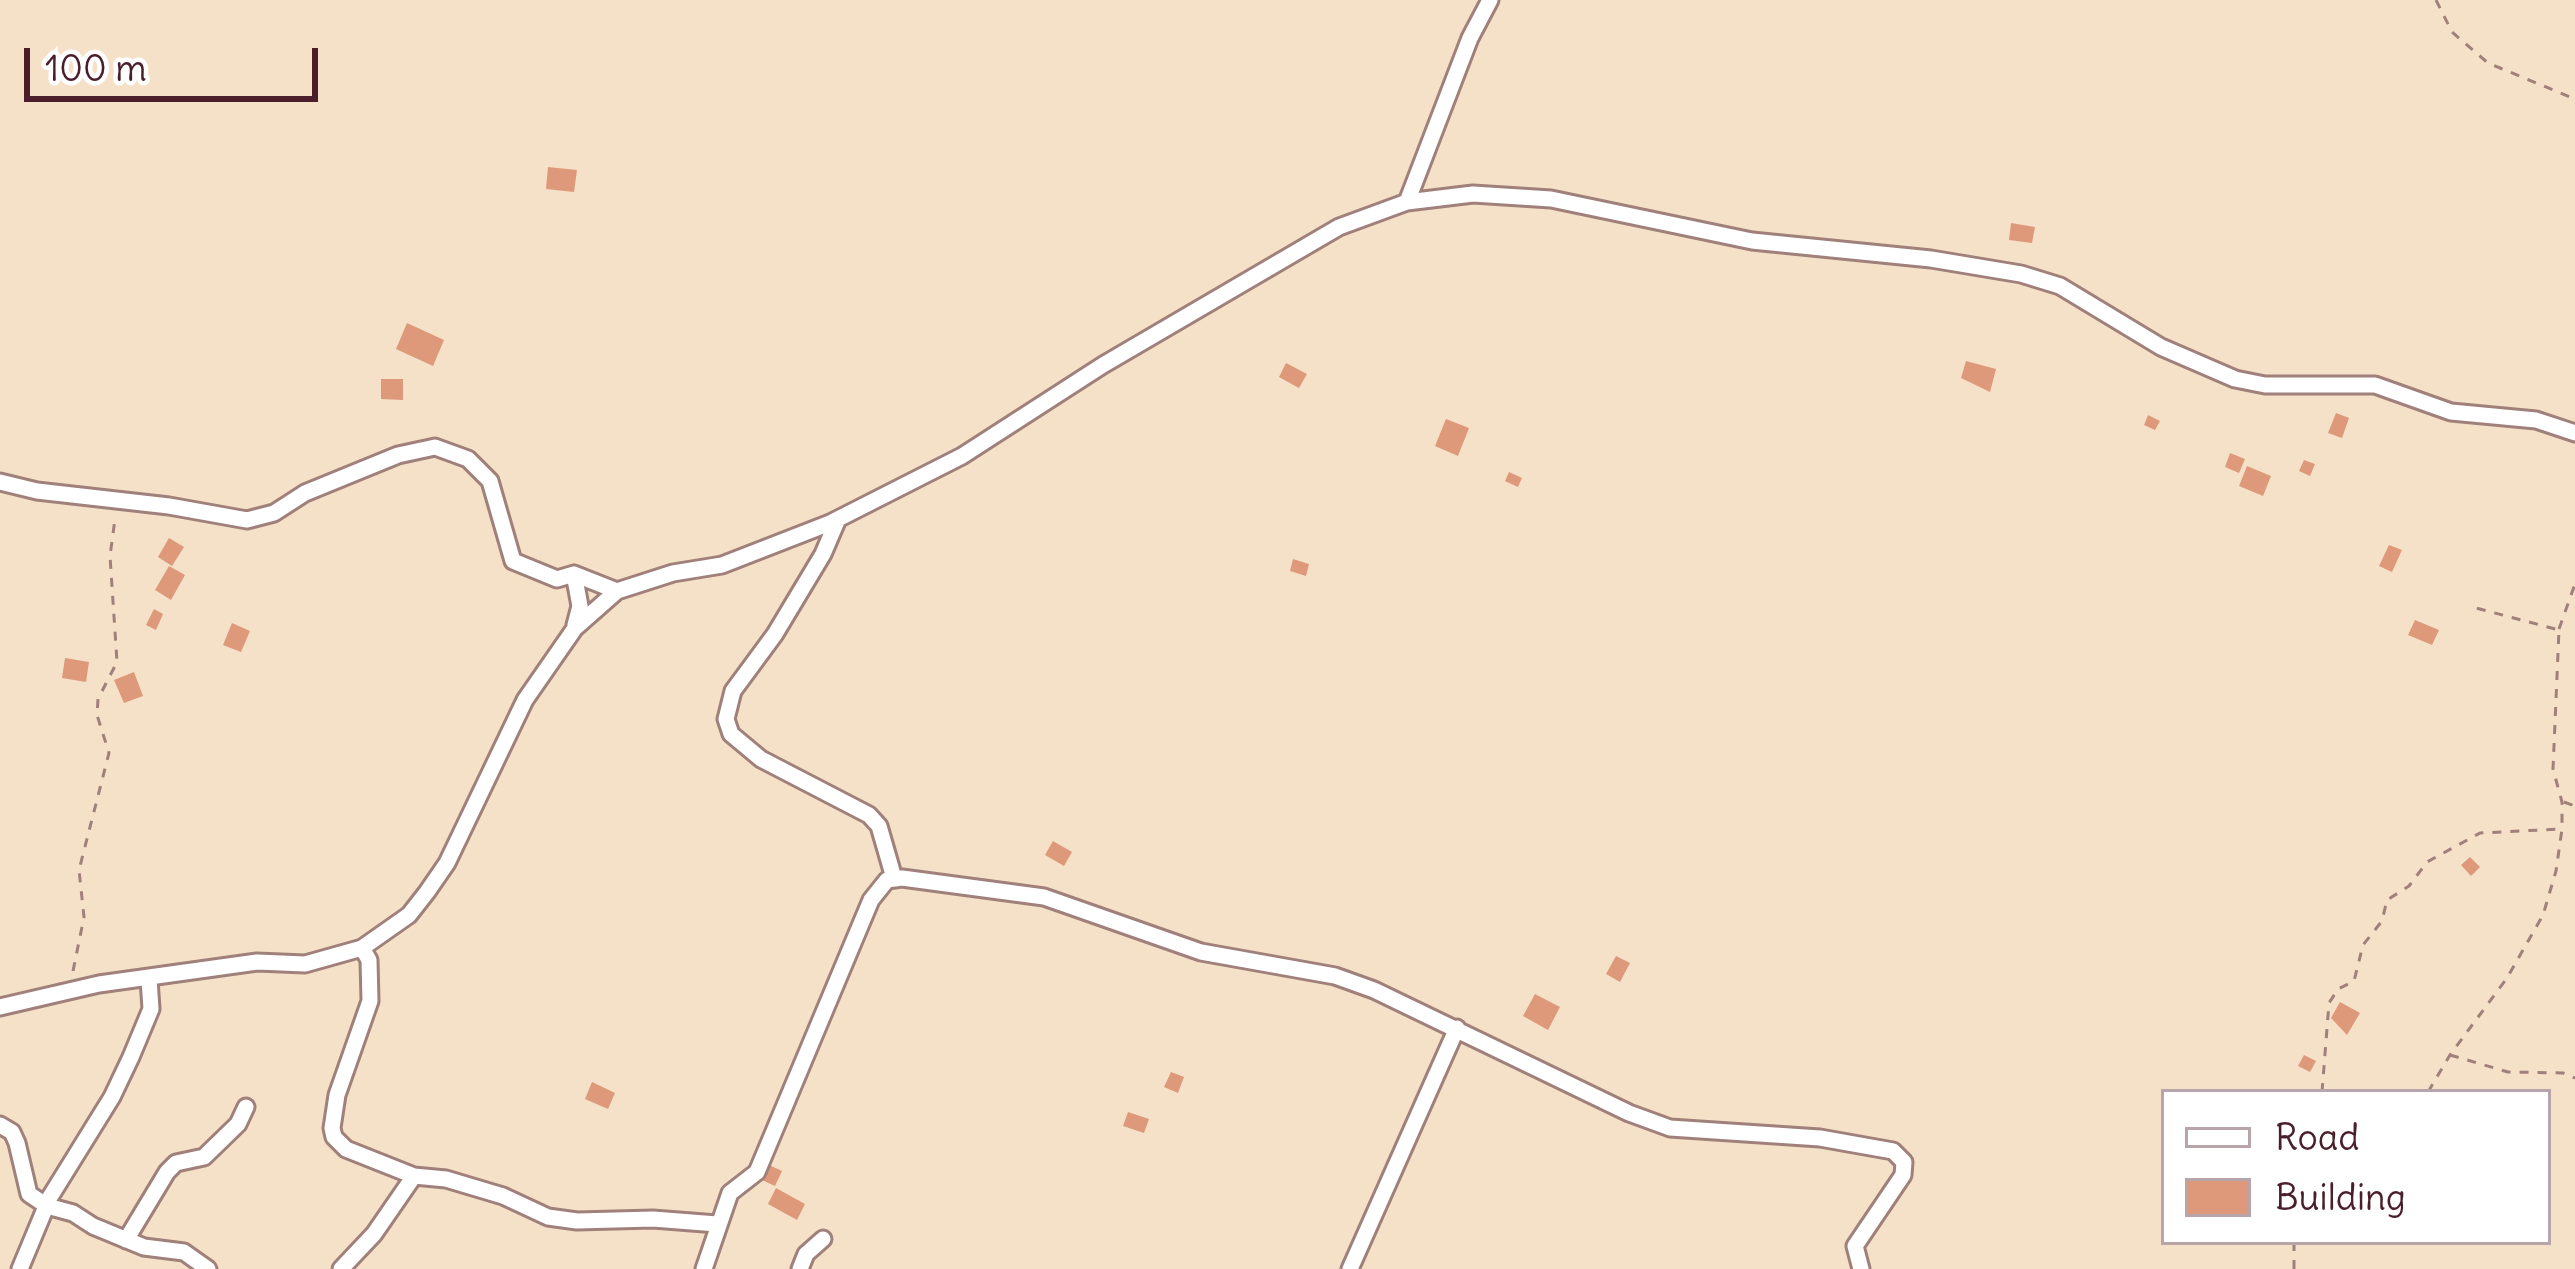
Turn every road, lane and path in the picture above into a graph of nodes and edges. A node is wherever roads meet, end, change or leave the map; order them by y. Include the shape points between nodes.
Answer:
1 (1490, 0) edge
2 (2436, 0) edge
3 (2575, 99) edge
4 (1407, 202) junction
5 (2575, 434) edge
6 (0, 482) edge
7 (117, 500) junction
8 (838, 519) junction
9 (574, 574) junction
10 (2575, 584) edge
11 (617, 591) junction
12 (2476, 608) dead end
13 (574, 628) junction
14 (2558, 630) junction
15 (2562, 802) junction
16 (2575, 806) edge
17 (2562, 829) junction
18 (894, 878) junction
19 (362, 948) junction
20 (149, 979) junction
21 (68, 990) junction
22 (0, 1006) edge
23 (1456, 1028) junction
24 (2450, 1055) junction
25 (2575, 1078) edge
26 (2321, 1089) edge
27 (2430, 1089) edge
28 (245, 1106) dead end
29 (0, 1125) edge
30 (414, 1175) junction
31 (46, 1206) junction
32 (718, 1224) junction
33 (126, 1240) junction
34 (823, 1240) dead end
35 (20, 1269) edge
36 (208, 1269) edge
37 (341, 1269) edge
38 (704, 1269) edge
39 (800, 1269) edge
40 (1350, 1269) edge
41 (1861, 1269) edge

1 - 4 street
2 - 3 path via 2452,32 2488,63
4 - 5 street via 1515,194 1716,236 2021,274 2060,286 2161,347 2235,379 2375,385 2451,412 2536,420
4 - 8 street via 1339,226 962,456
6 - 7 street
7 - 9 street via 247,520 398,454 435,447 468,459 490,481 512,561 557,579
7 - 21 path via 110,556 117,662 98,699 109,753 79,869 84,917
8 - 11 street via 722,566
8 - 18 street via 775,634 733,691 726,719 731,734 761,759 869,815
9 - 11 street
9 - 13 street
10 - 14 path
11 - 13 street
12 - 14 path
13 - 19 street via 525,700 447,863 409,915
14 - 15 path via 2553,769
15 - 16 path
15 - 17 path
17 - 24 path via 2543,915
17 - 26 path via 2480,833 2427,862 2387,900 2354,981 2329,1003
18 - 23 street via 1044,897 1201,952 1335,976
18 - 32 street via 872,900 757,1172 730,1193
19 - 20 street via 305,964 257,962
19 - 30 street via 370,1001 338,1095 334,1137
20 - 21 street
20 - 31 street via 152,1010 131,1057
21 - 22 street
23 - 40 street
23 - 41 street via 1670,1128 1820,1138 1899,1154 1904,1174 1855,1246
24 - 25 path via 2508,1072
24 - 27 path
28 - 33 street via 204,1157 167,1172
29 - 31 street via 17,1142 29,1194
30 - 32 street via 487,1191 548,1217
30 - 37 street
31 - 33 street
31 - 35 street
32 - 38 street
33 - 36 street via 175,1248
34 - 39 street

